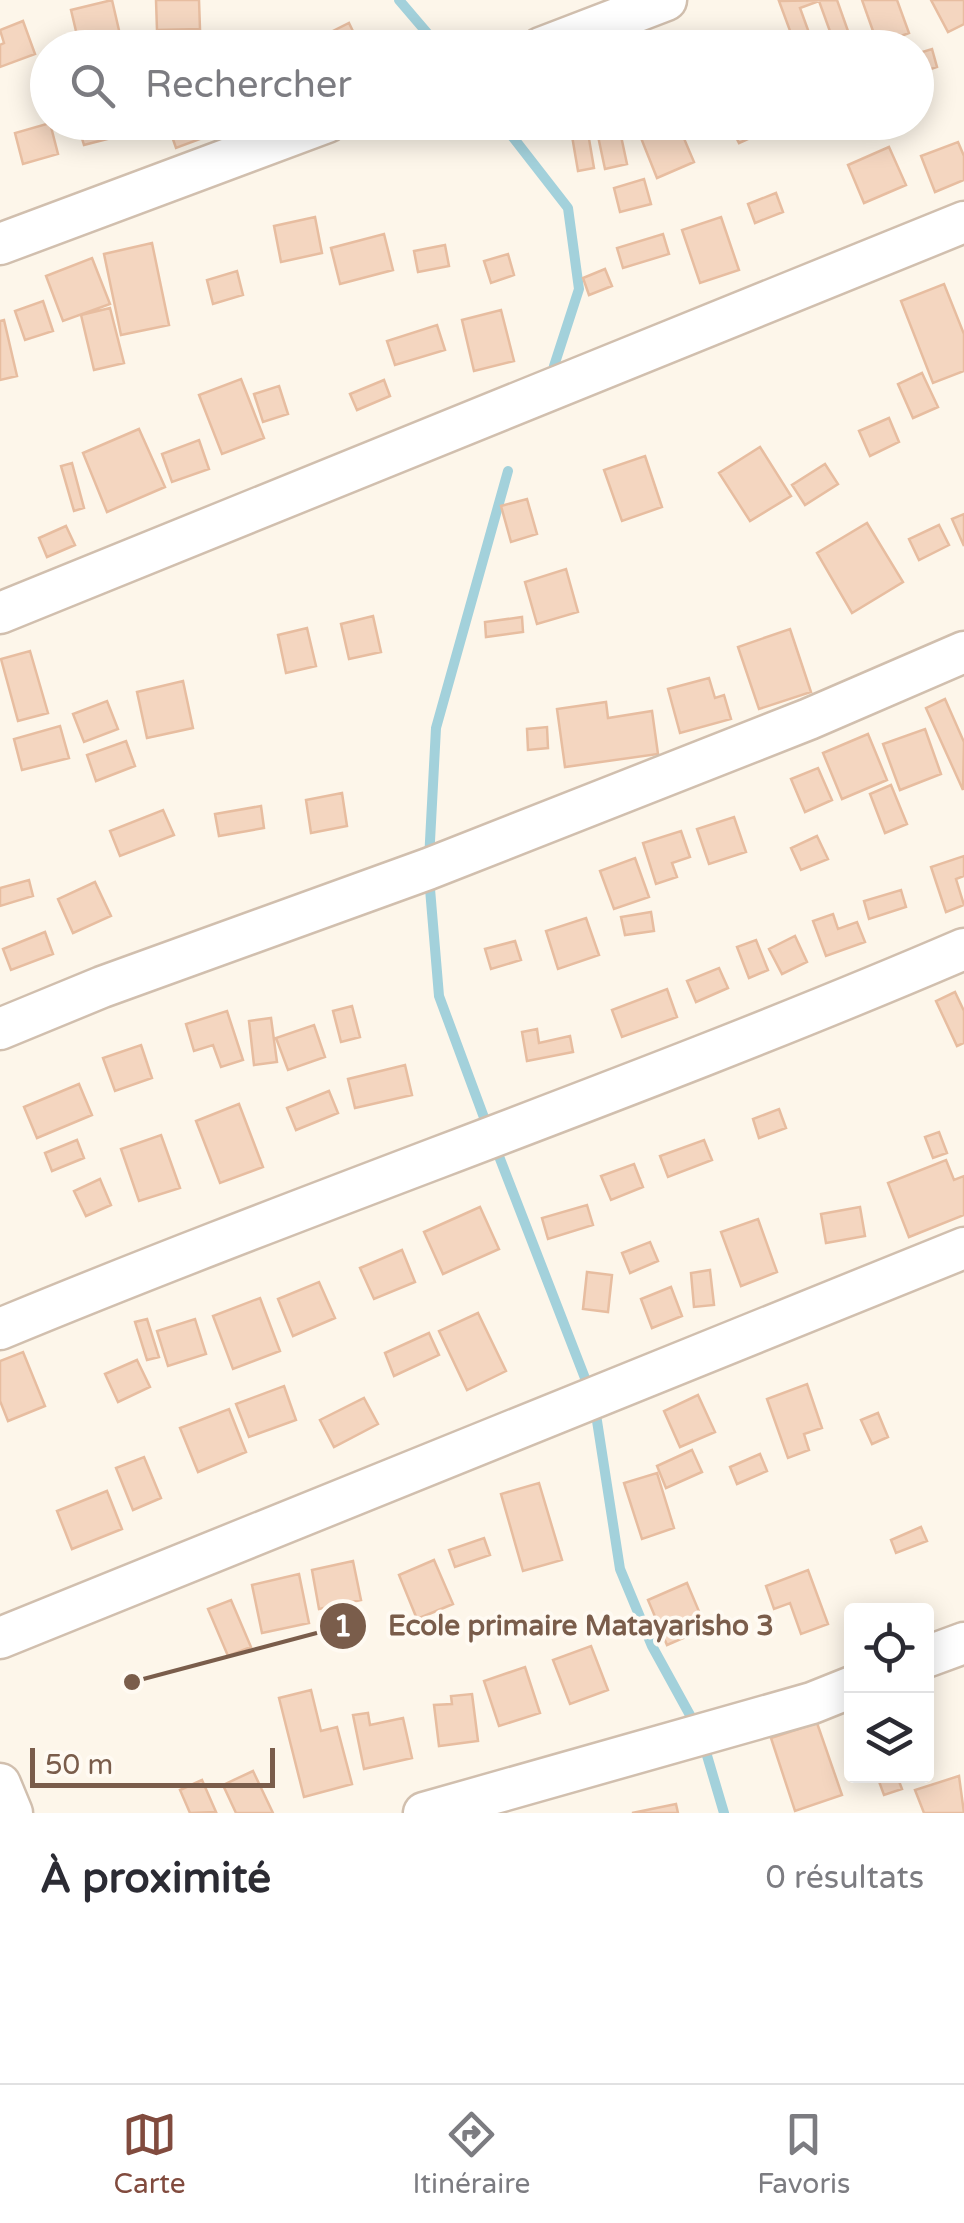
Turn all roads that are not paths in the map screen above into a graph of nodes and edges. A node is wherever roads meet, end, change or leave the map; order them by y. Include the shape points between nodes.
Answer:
1 (666, 0) edge
2 (588, 30) edge
3 (279, 140) edge
4 (964, 222) edge
5 (0, 244) edge
6 (0, 613) edge
7 (964, 652) edge
8 (964, 949) edge
9 (0, 1029) edge
10 (964, 1248) edge
11 (0, 1329) edge
12 (0, 1638) edge
13 (964, 1642) edge
14 (934, 1654) edge
15 (844, 1690) edge
16 (0, 1784) edge
17 (12, 1813) edge
18 (424, 1813) edge

1 - 2 street
3 - 5 street
4 - 6 street
7 - 9 street via 428,870
8 - 11 street
10 - 12 street
13 - 14 street
15 - 18 street
16 - 17 street

